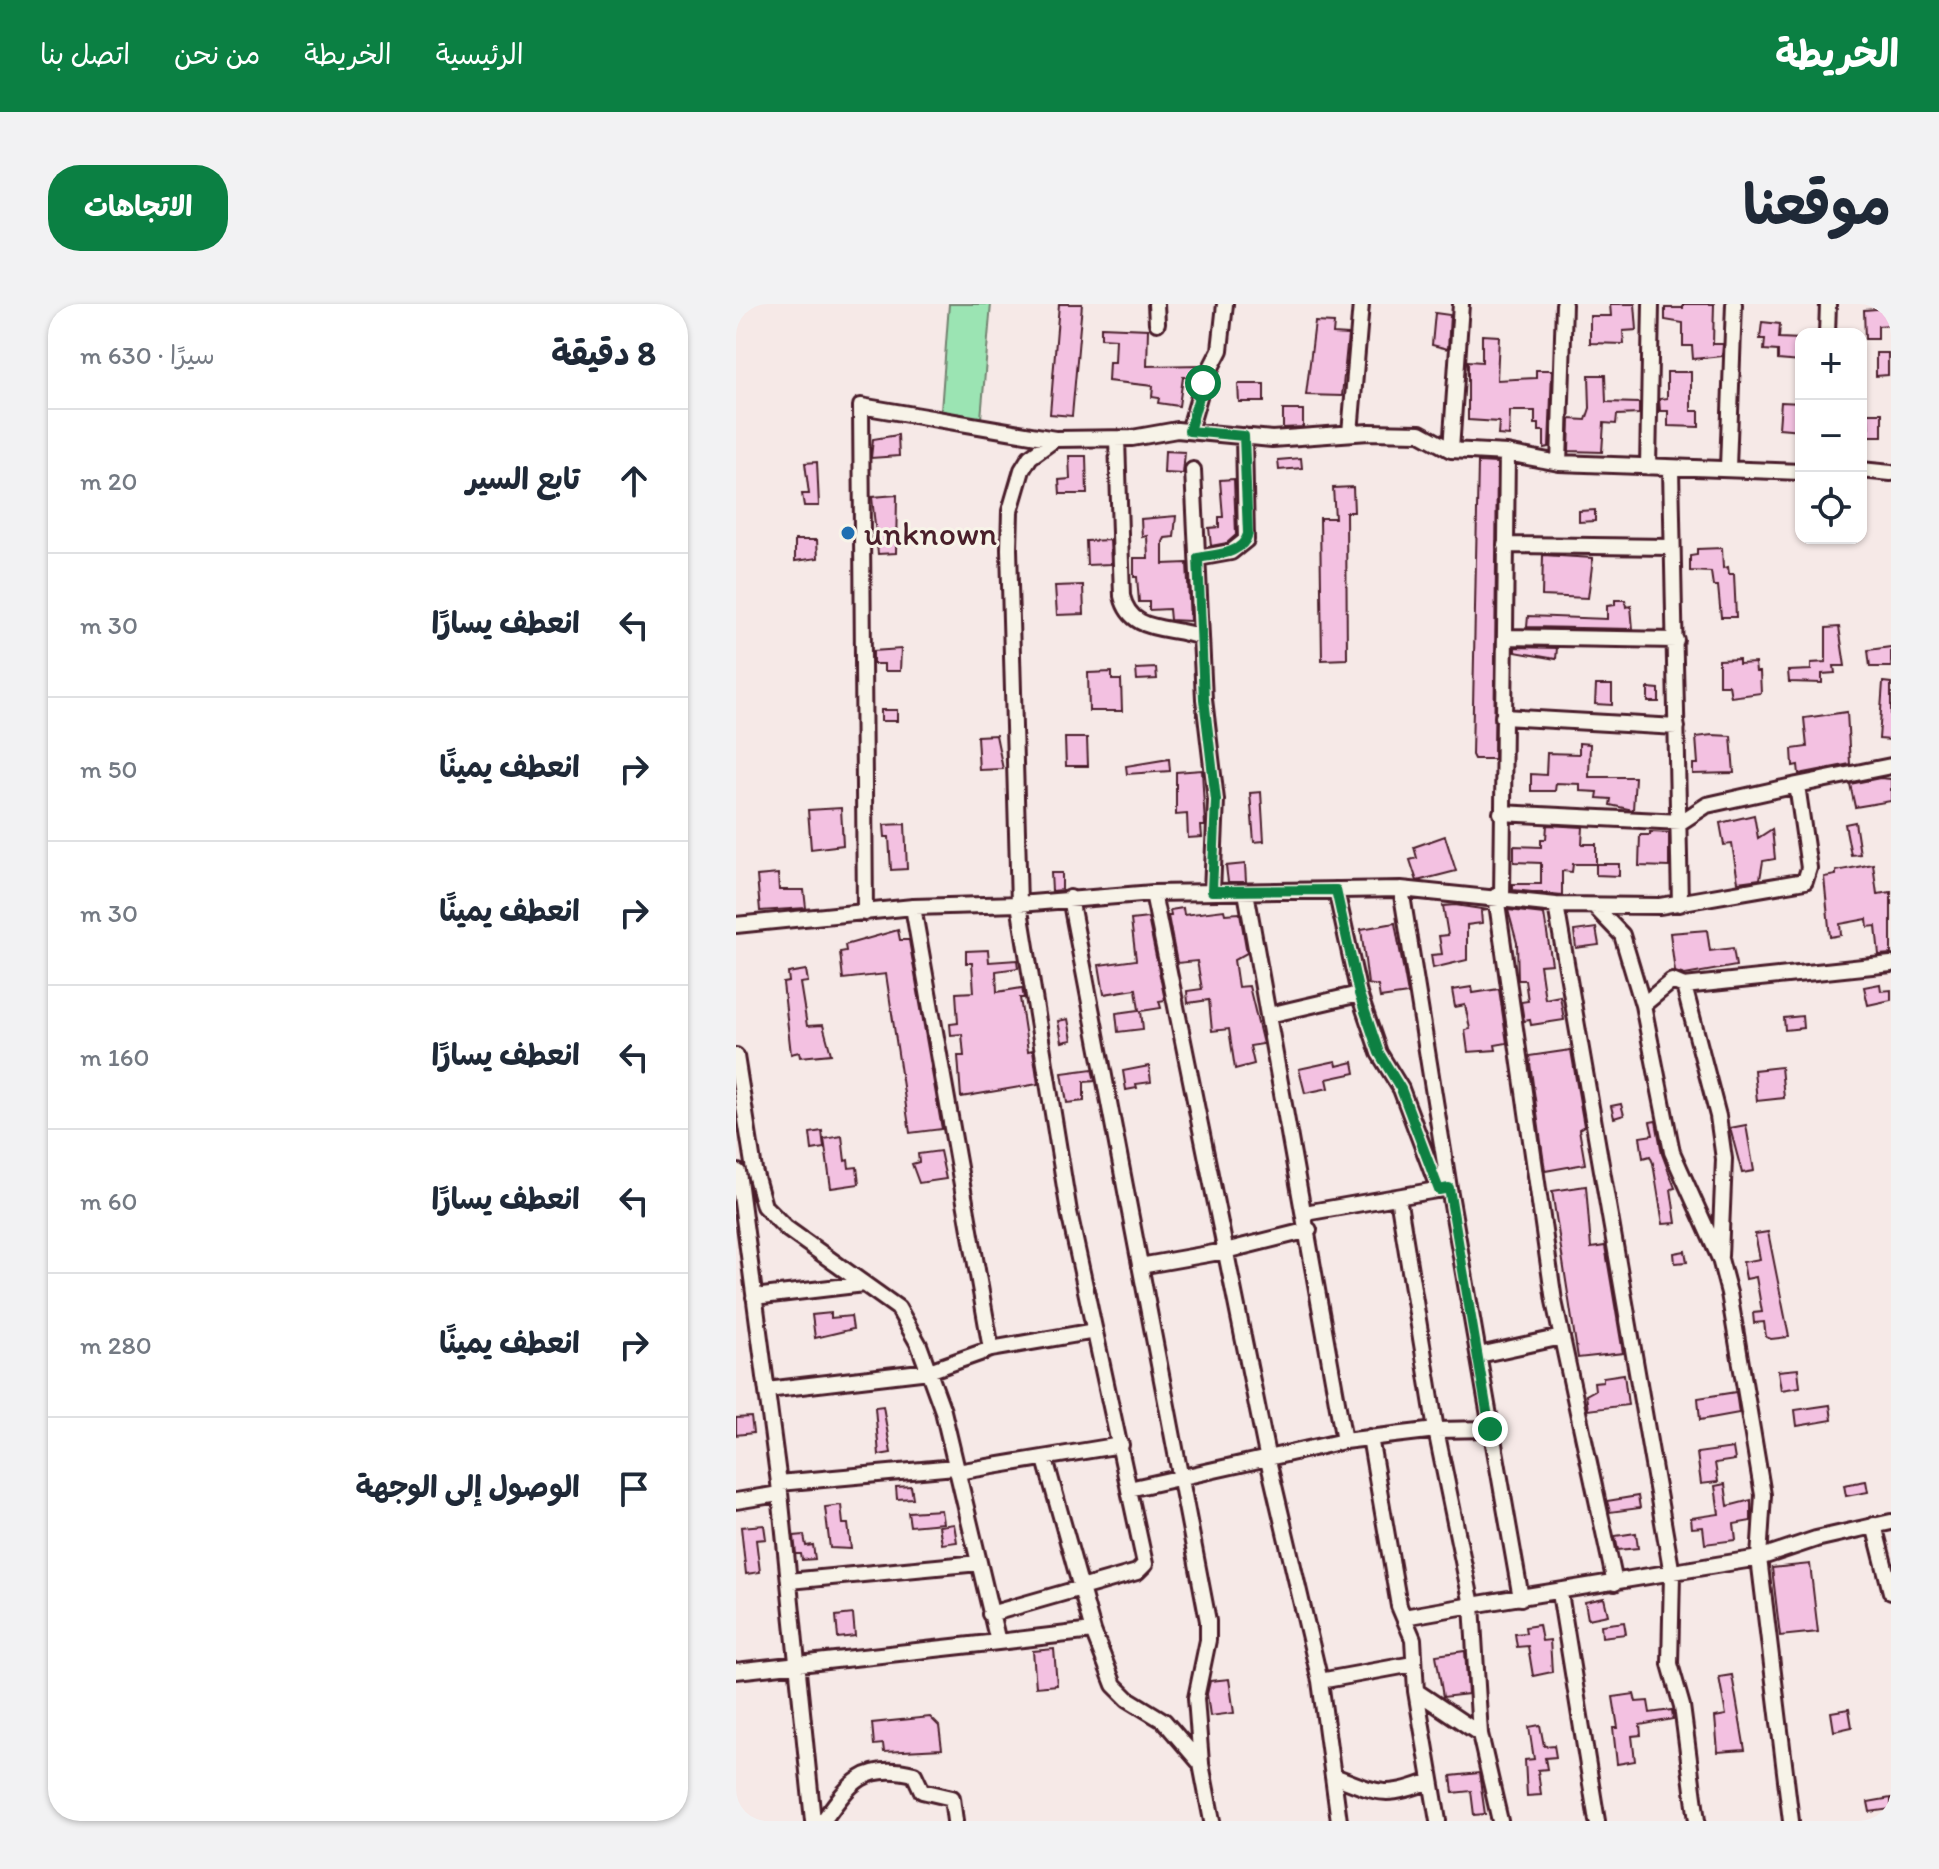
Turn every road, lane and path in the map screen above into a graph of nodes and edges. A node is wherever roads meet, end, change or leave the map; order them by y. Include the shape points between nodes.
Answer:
1 (1156, 304) edge
2 (1225, 304) edge
3 (1361, 304) edge
4 (1461, 304) edge
5 (1564, 304) edge
6 (1651, 304) edge
7 (1734, 304) edge
8 (1828, 304) edge
9 (1157, 323) dead end
10 (1827, 328) edge
11 (1189, 431) junction
12 (1350, 433) junction
13 (1244, 436) junction
14 (1055, 439) junction
15 (1117, 439) junction
16 (1451, 450) junction
17 (1507, 453) junction
18 (1559, 463) junction
19 (1648, 467) junction
20 (1728, 467) junction
21 (1671, 469) junction
22 (1193, 470) dead end
23 (1867, 471) edge
24 (1795, 472) edge
25 (1891, 473) edge
26 (1505, 545) junction
27 (1671, 547) junction
28 (1198, 558) junction
29 (1201, 637) junction
30 (1506, 637) junction
31 (1676, 640) junction
32 (1503, 717) junction
33 (1677, 727) junction
34 (1891, 766) edge
35 (1797, 785) junction
36 (1501, 813) junction
37 (1681, 822) junction
38 (1401, 889) junction
39 (1336, 890) junction
40 (1212, 891) junction
41 (1246, 892) junction
42 (1153, 893) junction
43 (1499, 897) junction
44 (1070, 898) junction
45 (1019, 904) junction
46 (1680, 904) junction
47 (1556, 905) junction
48 (913, 907) junction
49 (1595, 907) junction
50 (865, 913) junction
51 (736, 925) edge
52 (1891, 964) edge
53 (1684, 986) junction
54 (1359, 994) junction
55 (1643, 1005) junction
56 (1269, 1015) junction
57 (736, 1056) edge
58 (754, 1170) junction
59 (737, 1172) edge
60 (1444, 1189) junction
61 (1398, 1197) junction
62 (1305, 1213) junction
63 (1309, 1230) junction
64 (1225, 1251) junction
65 (1720, 1259) junction
66 (1140, 1266) junction
67 (864, 1284) junction
68 (754, 1297) junction
69 (1095, 1331) junction
70 (1562, 1337) junction
71 (991, 1349) junction
72 (1479, 1355) junction
73 (929, 1371) junction
74 (767, 1390) junction
75 (1490, 1429) junction
76 (1436, 1430) junction
77 (1370, 1437) junction
78 (1344, 1441) junction
79 (1121, 1445) junction
80 (1045, 1459) junction
81 (1268, 1460) junction
82 (956, 1470) junction
83 (1181, 1479) junction
84 (779, 1489) junction
85 (1129, 1489) junction
86 (736, 1501) edge
87 (1891, 1522) edge
88 (1874, 1525) junction
89 (1759, 1558) junction
90 (979, 1563) junction
91 (1672, 1574) junction
92 (789, 1581) junction
93 (1615, 1583) junction
94 (1082, 1587) junction
95 (1891, 1592) edge
96 (1560, 1593) junction
97 (1521, 1598) junction
98 (1472, 1605) junction
99 (990, 1614) junction
100 (1404, 1617) junction
101 (1093, 1631) junction
102 (998, 1642) junction
103 (1413, 1664) junction
104 (795, 1665) junction
105 (736, 1671) edge
106 (1320, 1681) junction
107 (1416, 1691) junction
108 (1480, 1734) junction
109 (1201, 1764) junction
110 (1334, 1776) junction
111 (1430, 1781) junction
112 (813, 1821) edge
113 (823, 1821) edge
114 (955, 1821) edge
115 (1212, 1821) edge
116 (1339, 1821) edge
117 (1438, 1821) edge
118 (1500, 1821) edge
119 (1597, 1821) edge
120 (1697, 1821) edge
121 (1791, 1821) edge

1 - 9 street
2 - 11 street via 1220,350 1203,383
3 - 12 street
4 - 16 street
5 - 18 street
6 - 19 street
7 - 20 street
8 - 10 street
11 - 13 street
11 - 15 street
12 - 13 street
12 - 16 street via 1420,433
13 - 28 street via 1246,540 1231,552
14 - 15 street
14 - 45 street via 1030,457 1010,511
14 - 50 street via 861,406
15 - 29 street via 1126,613 1138,623
16 - 17 street
17 - 18 street
17 - 26 street
18 - 19 street
19 - 21 street
20 - 21 street
20 - 24 street
21 - 27 street
22 - 28 street
23 - 25 street
26 - 27 street
26 - 30 street
27 - 31 street
28 - 29 street
29 - 40 street via 1216,800
30 - 31 street
30 - 32 street
31 - 33 street
32 - 33 street
32 - 36 street
33 - 37 street
34 - 35 street
35 - 37 street via 1707,805
35 - 46 street via 1809,868 1805,881
36 - 37 street
36 - 43 street
37 - 46 street
38 - 39 street
38 - 43 street
38 - 60 street
39 - 41 street
39 - 54 street
40 - 41 street
40 - 42 street
41 - 56 street
42 - 44 street
42 - 64 street
43 - 47 street
43 - 70 street
44 - 45 street
44 - 66 street
45 - 48 street
45 - 69 street via 1069,1212
46 - 49 street
47 - 49 street
47 - 91 street
48 - 50 street
48 - 71 street
49 - 55 street via 1622,935
50 - 51 street
52 - 53 street
53 - 55 street via 1672,981
53 - 65 street via 1724,1159
54 - 56 street
54 - 60 street via 1379,1053 1401,1089
55 - 65 street via 1672,1152
56 - 62 street
57 - 58 street
58 - 59 street
58 - 67 street via 764,1206
59 - 68 street
60 - 61 street
60 - 72 street
61 - 62 street
61 - 76 street
62 - 63 street
63 - 64 street
63 - 78 street
64 - 66 street
64 - 81 street
65 - 89 street via 1763,1495
66 - 83 street
67 - 68 street
67 - 73 street via 898,1308
68 - 74 street
69 - 71 street
69 - 79 street
70 - 72 street
70 - 93 street
71 - 73 street
72 - 75 street
73 - 74 street
73 - 82 street
74 - 84 street
75 - 76 street
75 - 97 street
76 - 77 street
76 - 98 street
77 - 78 street
77 - 100 street
78 - 81 street
79 - 80 street
79 - 85 street
80 - 82 street
80 - 94 street
81 - 83 street
81 - 106 street
82 - 84 street
82 - 90 street
83 - 85 street
83 - 109 street via 1208,1621 1196,1698
84 - 86 street
84 - 92 street
85 - 94 street via 1143,1569
87 - 88 street
88 - 89 street
88 - 95 street
89 - 91 street
89 - 121 street
90 - 92 street
90 - 99 street
91 - 93 street
91 - 120 street via 1670,1664 1682,1706
92 - 104 street
93 - 96 street
94 - 99 street
94 - 101 street
96 - 97 street
96 - 119 street
97 - 98 street
98 - 100 street
98 - 108 street
99 - 102 street
100 - 103 street via 1413,1639
101 - 102 street
101 - 109 street via 1114,1685 1164,1721
102 - 104 street
103 - 106 street
103 - 107 street
104 - 105 street
104 - 112 street
106 - 110 street
107 - 108 street
107 - 111 street
108 - 118 street
109 - 115 street
110 - 111 street via 1397,1794
110 - 116 street
111 - 117 street
113 - 114 street via 850,1782 887,1767 914,1774 922,1791 952,1798

